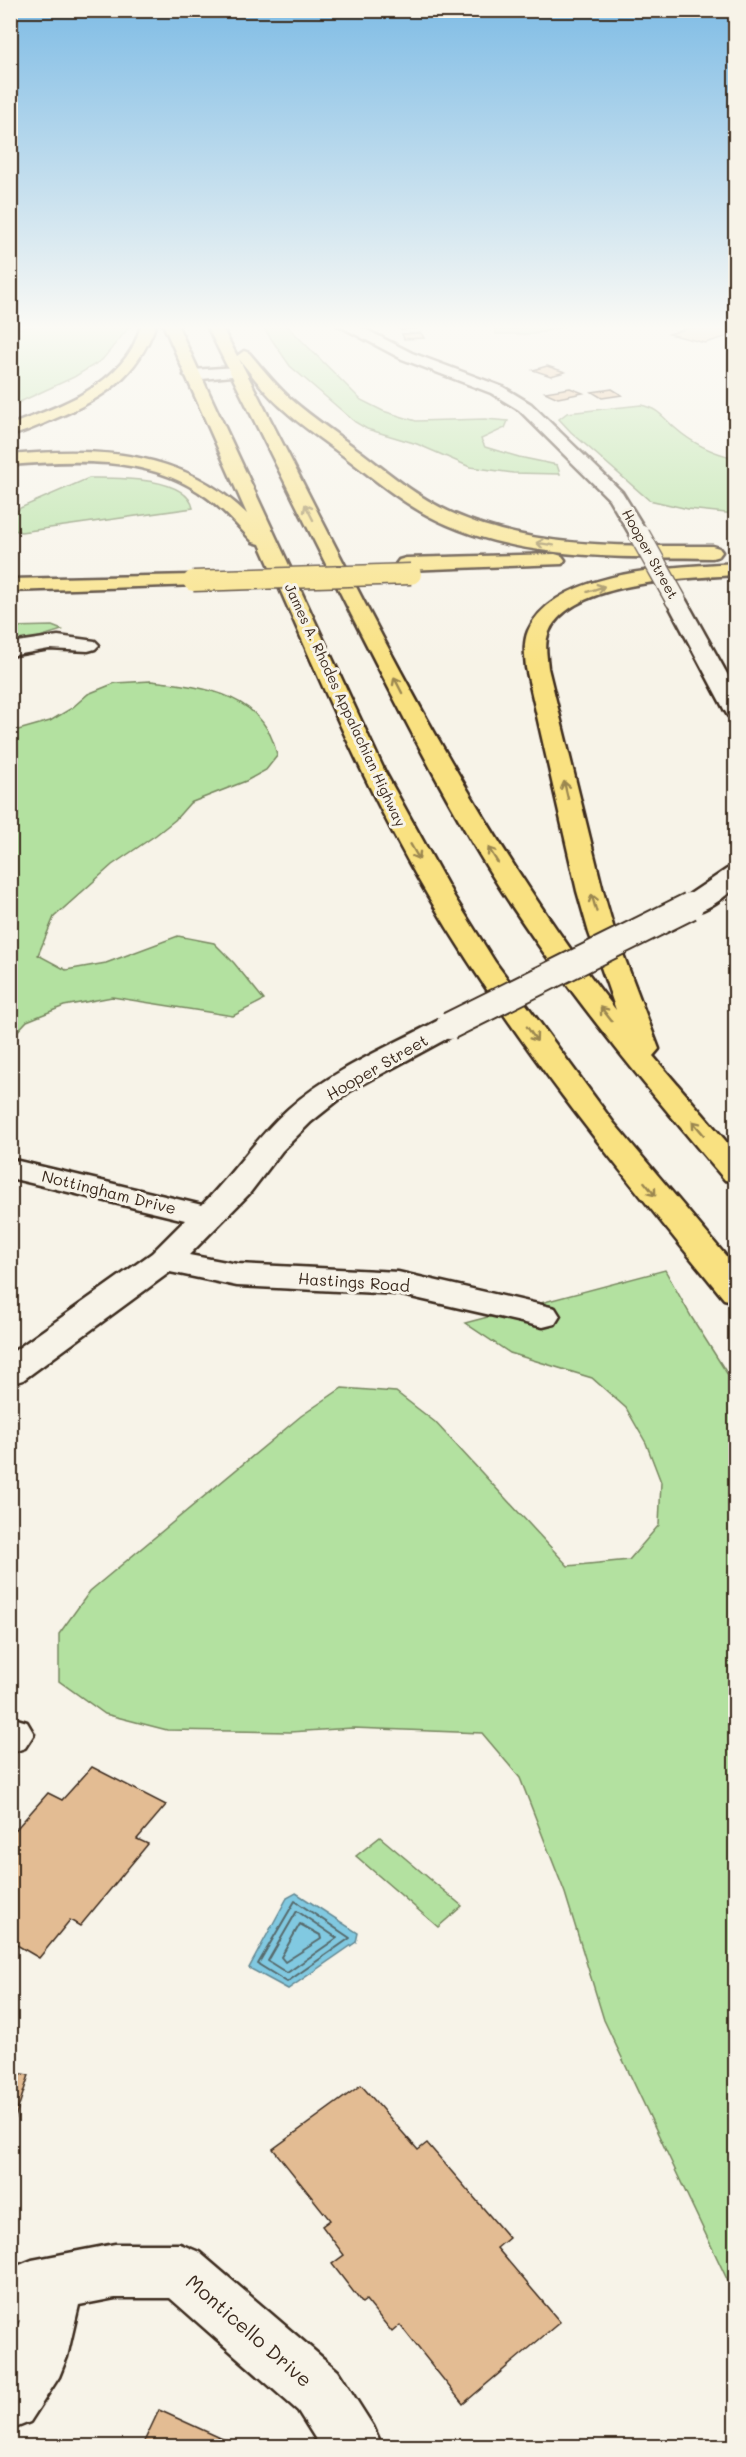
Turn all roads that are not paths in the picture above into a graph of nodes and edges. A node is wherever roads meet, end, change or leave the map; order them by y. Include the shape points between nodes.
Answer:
1 (222, 439) edge
2 (271, 439) edge
3 (331, 439) edge
4 (557, 439) edge
5 (10, 460) edge
6 (273, 549) junction
7 (734, 560) edge
8 (591, 568) dead end
9 (409, 569) junction
10 (567, 569) dead end
11 (10, 575) edge
12 (191, 576) junction
13 (10, 585) edge
14 (88, 645) dead end
15 (10, 650) edge
16 (735, 711) edge
17 (735, 874) edge
18 (654, 1077) junction
19 (10, 1168) edge
20 (735, 1173) edge
21 (207, 1216) junction
22 (164, 1260) junction
23 (735, 1292) edge
24 (543, 1316) dead end
25 (10, 1372) edge
26 (34, 2289) edge
27 (10, 2402) edge
28 (353, 2446) edge

1 - 6 highway, James A. Rhodes Appalachian Highway
18 -> 2 highway via 538,925 458,798
7 -> 3 highway via 565,547 504,536 447,517 408,496
4 - 16 street, Hooper Street, bridge via 616,496
5 - 6 highway via 108,460 179,474 210,492
6 -> 23 highway, James A. Rhodes Appalachian Highway via 373,772 440,895 483,964 602,1129
7 - 8 highway
7 - 9 highway
18 -> 7 highway via 590,891 535,646 547,616 585,593
9 - 10 highway
9 - 12 highway, bridge
11 - 12 highway
12 - 13 highway
14 - 15 street via 41,641
17 - 21 street, Hooper Street, bridge via 690,906 339,1085 300,1114 238,1187
20 -> 18 highway
19 - 21 street, Nottingham Drive
21 - 22 street, Hooper Street
22 - 24 street, Hastings Road via 237,1275 398,1283
22 - 25 street, Hooper Street
26 - 27 street via 39,2357
26 - 28 street, Monticello Drive via 115,2271 180,2271 318,2391

